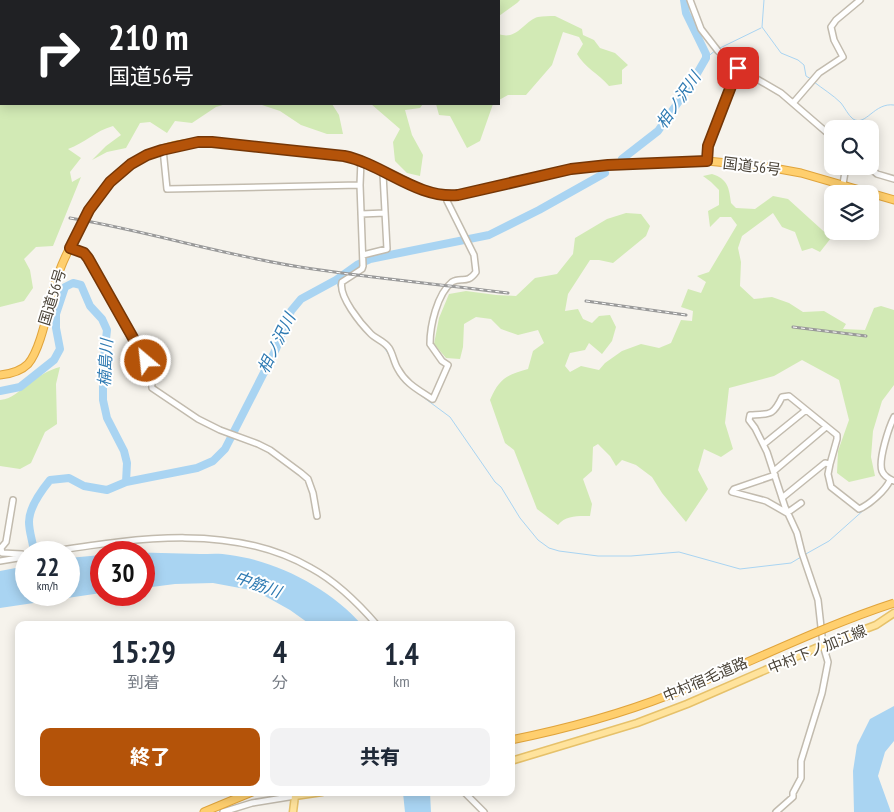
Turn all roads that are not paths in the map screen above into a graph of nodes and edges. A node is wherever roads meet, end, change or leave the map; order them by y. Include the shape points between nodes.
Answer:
1 (690, 0) edge
2 (860, 0) edge
3 (738, 68) junction
4 (794, 102) junction
5 (824, 130) edge
6 (162, 150) junction
7 (361, 160) junction
8 (707, 161) junction
9 (384, 171) junction
10 (845, 175) edge
11 (879, 175) edge
12 (894, 180) edge
13 (844, 184) junction
14 (360, 185) junction
15 (447, 196) junction
16 (894, 200) edge
17 (385, 213) junction
18 (361, 214) junction
19 (70, 248) junction
20 (363, 257) junction
21 (0, 375) edge
22 (806, 410) junction
23 (894, 417) edge
24 (826, 427) junction
25 (764, 444) junction
26 (830, 464) junction
27 (774, 473) junction
28 (892, 480) edge
29 (782, 498) junction
30 (13, 500) dead end
31 (801, 503) dead end
32 (787, 513) junction
33 (317, 516) dead end
34 (1, 548) edge
35 (80, 548) edge
36 (15, 554) edge
37 (15, 559) edge
38 (0, 561) edge
39 (894, 603) edge
40 (894, 613) edge
41 (373, 621) edge
42 (823, 645) junction
43 (515, 739) edge
44 (515, 760) edge
45 (241, 796) edge
46 (295, 796) joint
47 (468, 796) edge
48 (204, 812) edge
49 (223, 812) edge
50 (294, 812) edge
51 (484, 812) edge
52 (776, 812) edge

1 - 3 street via 701,29 716,49
2 - 4 street via 831,27 842,57 819,73
3 - 4 street
3 - 8 street via 708,146
4 - 5 street
6 - 7 highway, 国道56号 via 212,142
6 - 14 street via 167,188
6 - 19 highway, 国道56号 via 131,164 110,182 89,210
7 - 9 highway, 国道56号
7 - 14 street
8 - 13 highway, 国道56号 via 768,166
8 - 15 highway, 国道56号 via 571,169
9 - 15 highway, 国道56号 via 430,193
9 - 17 street
10 - 13 street
11 - 12 street
13 - 16 highway, 国道56号
14 - 18 street
15 - 20 street via 474,255 476,272 467,280 455,280 445,290 433,319 430,344 448,365 433,399 404,379 389,348 372,336 342,292 342,282 362,269
17 - 18 street
17 - 20 street via 387,249
18 - 20 street
19 - 21 highway, 国道56号 via 57,276 33,356 27,365
19 - 33 street via 88,258 146,361 152,388 198,418 270,450 308,479
22 - 24 street
22 - 25 street
22 - 25 street via 785,395 776,410 750,415 749,420
23 - 28 street via 881,464 882,470
24 - 26 street via 838,439
24 - 27 street
25 - 27 street
26 - 28 street via 831,487 859,509
26 - 29 street via 826,463
27 - 29 street
27 - 32 street via 732,492 766,501
29 - 32 street
30 - 34 street via 6,542
31 - 32 street
32 - 42 street via 797,533 818,600
34 - 36 street via 3,554
35 - 41 street via 184,539 231,541 256,546 288,556 318,572 347,594
37 - 38 street
39 - 43 highway, 中村宿毛道路, bridge via 643,704 599,719
40 - 42 main road, 中村下ノ加江線 via 876,625
42 - 44 main road, 中村下ノ加江線 via 644,721
42 - 52 street via 828,662 822,693 800,761 802,778 793,797
45 - 48 highway
46 - 49 street
46 - 50 main road
47 - 51 street

